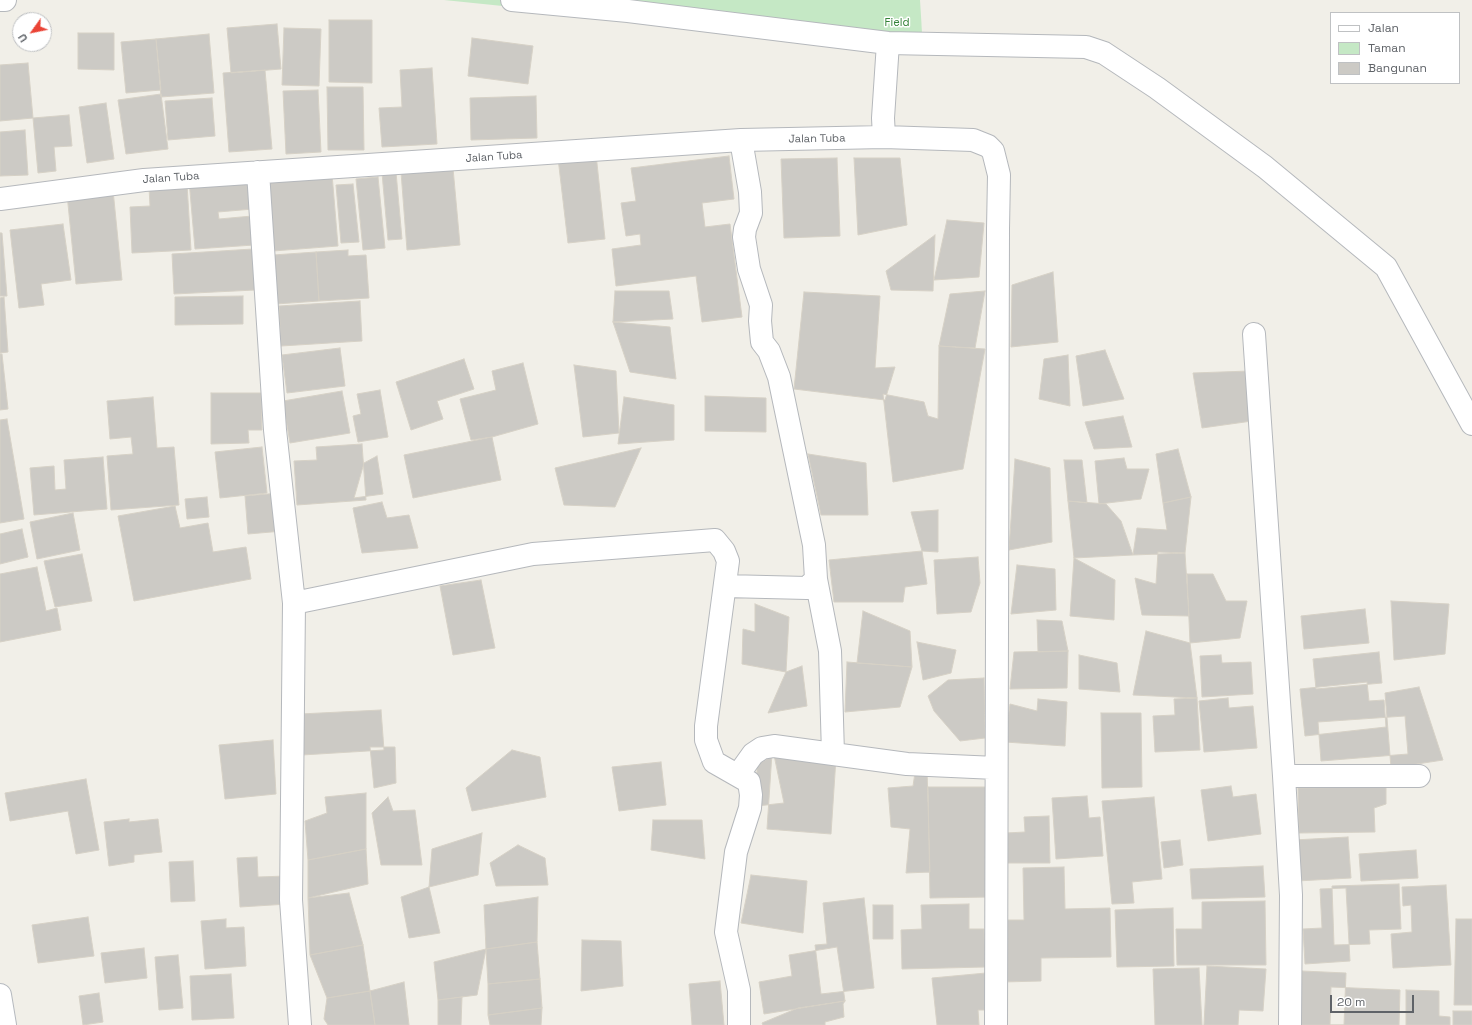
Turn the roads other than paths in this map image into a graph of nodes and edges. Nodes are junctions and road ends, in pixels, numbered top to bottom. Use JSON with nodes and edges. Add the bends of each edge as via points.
{"nodes":[{"id":1,"x":0,"y":0,"type":"edge"},
{"id":2,"x":5,"y":0,"type":"edge"},
{"id":3,"x":512,"y":0,"type":"edge"},
{"id":4,"x":887,"y":48,"type":"junction"},
{"id":5,"x":884,"y":127,"type":"junction"},
{"id":6,"x":741,"y":140,"type":"junction"},
{"id":7,"x":258,"y":172,"type":"junction"},
{"id":8,"x":0,"y":199,"type":"edge"},
{"id":9,"x":1254,"y":334,"type":"dead end"},
{"id":10,"x":1472,"y":424,"type":"edge"},
{"id":11,"x":816,"y":579,"type":"junction"},
{"id":12,"x":725,"y":586,"type":"junction"},
{"id":13,"x":294,"y":603,"type":"junction"},
{"id":14,"x":833,"y":754,"type":"junction"},
{"id":15,"x":996,"y":768,"type":"junction"},
{"id":16,"x":738,"y":775,"type":"junction"},
{"id":17,"x":1284,"y":776,"type":"junction"},
{"id":18,"x":1419,"y":776,"type":"dead end"},
{"id":19,"x":0,"y":995,"type":"edge"},
{"id":20,"x":5,"y":1025,"type":"edge"},
{"id":21,"x":300,"y":1025,"type":"edge"},
{"id":22,"x":739,"y":1025,"type":"edge"},
{"id":23,"x":996,"y":1025,"type":"edge"},
{"id":24,"x":1290,"y":1025,"type":"edge"}],
"edges":[{"from":1,"to":2,"type":"street"},
{"from":3,"to":4,"type":"street","via":[[628,11]]},
{"from":4,"to":5,"type":"street"},
{"from":4,"to":10,"type":"street","via":[[1086,47],[1104,53],[1157,88],[1265,167],[1386,266]]},
{"from":5,"to":6,"type":"street","name":"Jalan Tuba"},
{"from":5,"to":15,"type":"street","name":"Jalan Tuba","via":[[973,140],[988,146],[993,151],[999,176]]},
{"from":6,"to":7,"type":"street","name":"Jalan Tuba"},
{"from":6,"to":11,"type":"street","via":[[750,192],[750,213],[744,237],[749,269],[761,305],[762,342],[769,351],[779,377],[814,545]]},
{"from":7,"to":8,"type":"street","name":"Jalan Tuba","via":[[144,180]]},
{"from":7,"to":13,"type":"street","via":[[275,430]]},
{"from":9,"to":17,"type":"street"},
{"from":11,"to":12,"type":"street","via":[[807,588]]},
{"from":11,"to":14,"type":"street","via":[[830,651]]},
{"from":12,"to":13,"type":"street","via":[[728,561],[715,540],[532,554]]},
{"from":12,"to":16,"type":"street","via":[[706,740],[714,762]]},
{"from":13,"to":21,"type":"street","via":[[291,900]]},
{"from":14,"to":15,"type":"street","via":[[907,764]]},
{"from":14,"to":16,"type":"street","via":[[774,746],[762,748],[753,754]]},
{"from":15,"to":23,"type":"street"},
{"from":16,"to":22,"type":"street","via":[[749,782],[751,796],[750,808],[736,852],[726,932],[739,990]]},
{"from":17,"to":18,"type":"street"},
{"from":17,"to":24,"type":"street","via":[[1291,895]]},
{"from":19,"to":20,"type":"street"}]}
